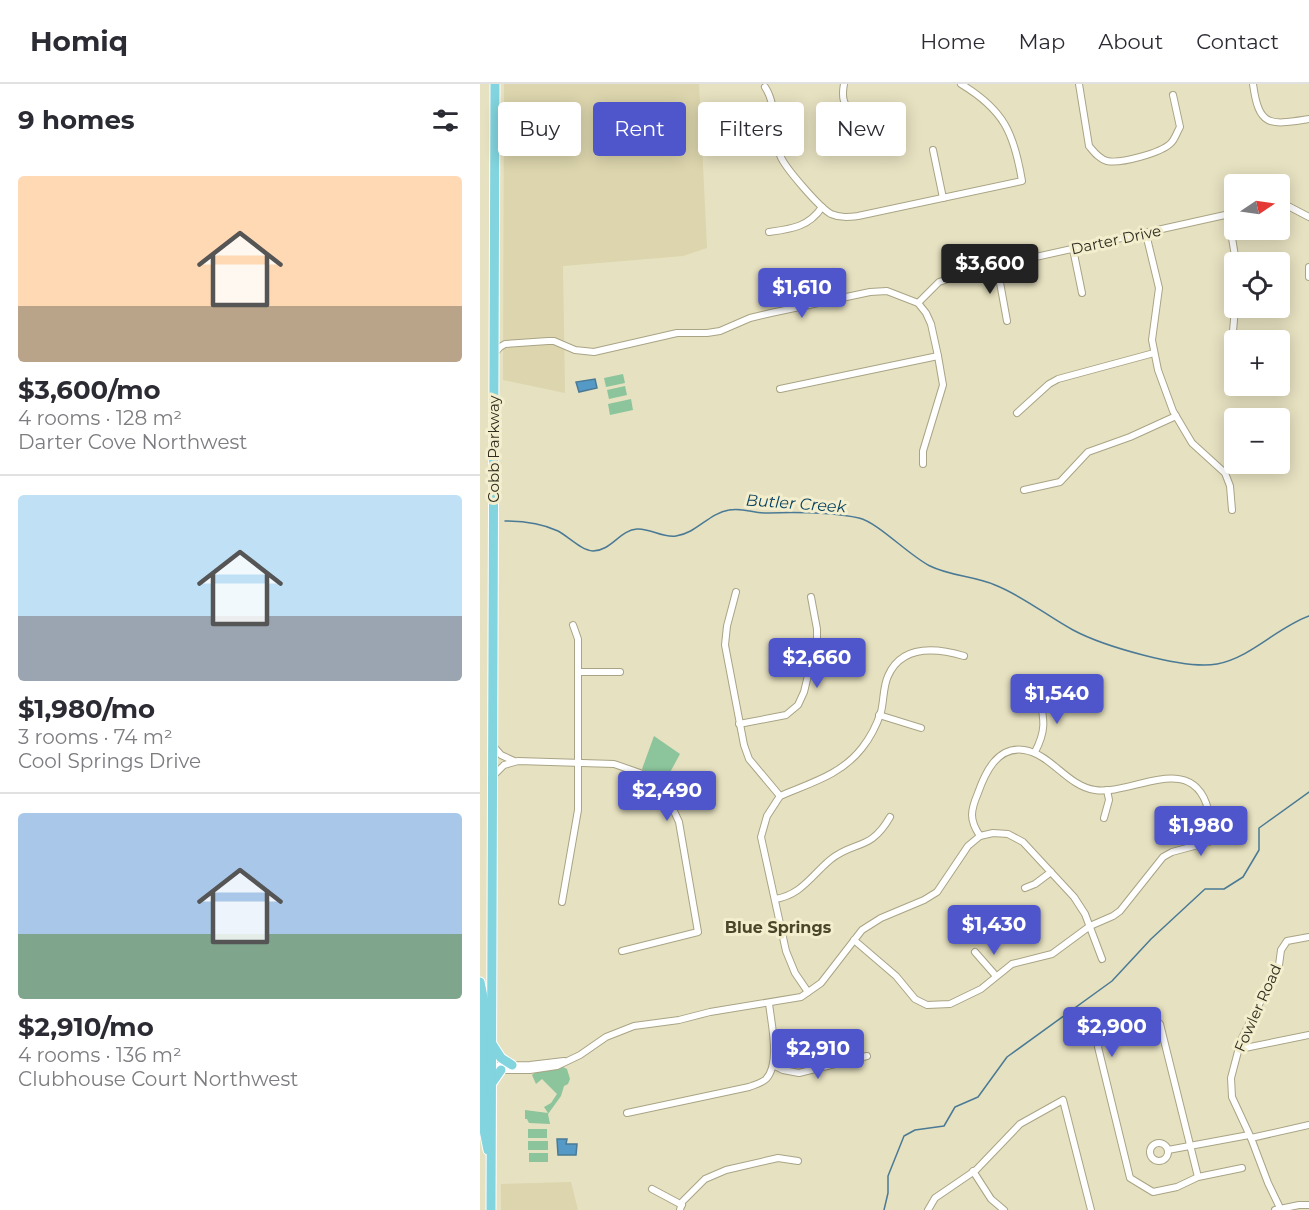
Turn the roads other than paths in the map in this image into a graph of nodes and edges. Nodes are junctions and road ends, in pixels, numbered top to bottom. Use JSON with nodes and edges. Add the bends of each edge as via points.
{"nodes":[{"id":1,"x":495,"y":84,"type":"edge"},
{"id":2,"x":844,"y":84,"type":"edge"},
{"id":3,"x":962,"y":84,"type":"edge"},
{"id":4,"x":1078,"y":84,"type":"edge"},
{"id":5,"x":1253,"y":84,"type":"edge"},
{"id":6,"x":765,"y":87,"type":"dead end"},
{"id":7,"x":1173,"y":95,"type":"dead end"},
{"id":8,"x":844,"y":102,"type":"edge"},
{"id":9,"x":1309,"y":119,"type":"edge"},
{"id":10,"x":933,"y":150,"type":"dead end"},
{"id":11,"x":943,"y":198,"type":"junction"},
{"id":12,"x":822,"y":207,"type":"junction"},
{"id":13,"x":1290,"y":207,"type":"edge"},
{"id":14,"x":1224,"y":215,"type":"edge"},
{"id":15,"x":1309,"y":217,"type":"edge"},
{"id":16,"x":769,"y":232,"type":"dead end"},
{"id":17,"x":1146,"y":234,"type":"junction"},
{"id":18,"x":1073,"y":249,"type":"junction"},
{"id":19,"x":996,"y":266,"type":"junction"},
{"id":20,"x":1309,"y":267,"type":"edge"},
{"id":21,"x":1309,"y":277,"type":"edge"},
{"id":22,"x":1082,"y":293,"type":"dead end"},
{"id":23,"x":918,"y":303,"type":"junction"},
{"id":24,"x":1007,"y":321,"type":"dead end"},
{"id":25,"x":1154,"y":353,"type":"junction"},
{"id":26,"x":494,"y":355,"type":"junction"},
{"id":27,"x":938,"y":356,"type":"junction"},
{"id":28,"x":780,"y":389,"type":"dead end"},
{"id":29,"x":1017,"y":413,"type":"dead end"},
{"id":30,"x":1176,"y":416,"type":"junction"},
{"id":31,"x":923,"y":464,"type":"dead end"},
{"id":32,"x":1024,"y":490,"type":"dead end"},
{"id":33,"x":1232,"y":510,"type":"dead end"},
{"id":34,"x":736,"y":592,"type":"dead end"},
{"id":35,"x":811,"y":597,"type":"dead end"},
{"id":36,"x":573,"y":625,"type":"dead end"},
{"id":37,"x":964,"y":656,"type":"dead end"},
{"id":38,"x":578,"y":672,"type":"junction"},
{"id":39,"x":620,"y":672,"type":"dead end"},
{"id":40,"x":1039,"y":694,"type":"dead end"},
{"id":41,"x":879,"y":715,"type":"junction"},
{"id":42,"x":739,"y":723,"type":"junction"},
{"id":43,"x":921,"y":728,"type":"dead end"},
{"id":44,"x":493,"y":745,"type":"junction"},
{"id":45,"x":1035,"y":752,"type":"junction"},
{"id":46,"x":518,"y":761,"type":"junction"},
{"id":47,"x":578,"y":762,"type":"junction"},
{"id":48,"x":493,"y":777,"type":"junction"},
{"id":49,"x":1107,"y":790,"type":"junction"},
{"id":50,"x":780,"y":796,"type":"junction"},
{"id":51,"x":890,"y":818,"type":"dead end"},
{"id":52,"x":1104,"y":818,"type":"dead end"},
{"id":53,"x":980,"y":837,"type":"junction"},
{"id":54,"x":1051,"y":872,"type":"junction"},
{"id":55,"x":1025,"y":888,"type":"dead end"},
{"id":56,"x":775,"y":899,"type":"junction"},
{"id":57,"x":562,"y":902,"type":"dead end"},
{"id":58,"x":1090,"y":926,"type":"junction"},
{"id":59,"x":1309,"y":937,"type":"edge"},
{"id":60,"x":855,"y":940,"type":"junction"},
{"id":61,"x":622,"y":951,"type":"dead end"},
{"id":62,"x":975,"y":952,"type":"dead end"},
{"id":63,"x":1102,"y":959,"type":"dead end"},
{"id":64,"x":996,"y":976,"type":"junction"},
{"id":65,"x":480,"y":982,"type":"edge"},
{"id":66,"x":808,"y":992,"type":"junction"},
{"id":67,"x":769,"y":1003,"type":"junction"},
{"id":68,"x":1309,"y":1035,"type":"edge"},
{"id":69,"x":492,"y":1043,"type":"junction"},
{"id":70,"x":1240,"y":1049,"type":"junction"},
{"id":71,"x":867,"y":1056,"type":"dead end"},
{"id":72,"x":568,"y":1060,"type":"junction"},
{"id":73,"x":512,"y":1065,"type":"junction"},
{"id":74,"x":772,"y":1065,"type":"junction"},
{"id":75,"x":488,"y":1068,"type":"edge"},
{"id":76,"x":627,"y":1113,"type":"dead end"},
{"id":77,"x":1309,"y":1125,"type":"edge"},
{"id":78,"x":1250,"y":1136,"type":"junction"},
{"id":79,"x":1190,"y":1146,"type":"junction"},
{"id":80,"x":1168,"y":1150,"type":"dead end"},
{"id":81,"x":491,"y":1158,"type":"junction"},
{"id":82,"x":798,"y":1161,"type":"dead end"},
{"id":83,"x":1242,"y":1168,"type":"dead end"},
{"id":84,"x":973,"y":1171,"type":"junction"},
{"id":85,"x":1198,"y":1177,"type":"junction"},
{"id":86,"x":652,"y":1189,"type":"dead end"},
{"id":87,"x":1309,"y":1205,"type":"edge"},
{"id":88,"x":681,"y":1207,"type":"edge"},
{"id":89,"x":491,"y":1210,"type":"edge"},
{"id":90,"x":928,"y":1210,"type":"edge"},
{"id":91,"x":1004,"y":1210,"type":"edge"},
{"id":92,"x":1091,"y":1210,"type":"edge"},
{"id":93,"x":1279,"y":1210,"type":"edge"}],
"edges":[{"from":1,"to":26,"type":"main road","name":"Cobb Parkway"},
{"from":2,"to":8,"type":"street"},
{"from":3,"to":11,"type":"street","via":[[997,111],[1013,140],[1022,181]]},
{"from":4,"to":7,"type":"street","via":[[1089,146],[1107,161],[1135,159],[1171,143],[1180,127]]},
{"from":5,"to":9,"type":"street","via":[[1263,117],[1279,123]]},
{"from":6,"to":12,"type":"street","via":[[771,97],[780,154],[790,172]]},
{"from":10,"to":11,"type":"street"},
{"from":11,"to":12,"type":"street","via":[[842,218]]},
{"from":12,"to":16,"type":"street","via":[[804,225]]},
{"from":13,"to":15,"type":"street"},
{"from":14,"to":17,"type":"street","name":"Darter Drive"},
{"from":17,"to":18,"type":"street","name":"Darter Drive"},
{"from":17,"to":25,"type":"street","via":[[1159,288]]},
{"from":18,"to":19,"type":"street","name":"Darter Drive"},
{"from":18,"to":22,"type":"street"},
{"from":19,"to":23,"type":"street","name":"Darter Drive","via":[[939,282]]},
{"from":19,"to":24,"type":"street"},
{"from":20,"to":21,"type":"street"},
{"from":23,"to":26,"type":"street","via":[[887,291],[870,292],[760,315],[720,331],[677,333],[594,352],[575,350],[554,341],[505,344]]},
{"from":23,"to":27,"type":"street","via":[[931,324]]},
{"from":25,"to":29,"type":"street","via":[[1058,379]]},
{"from":25,"to":30,"type":"street"},
{"from":26,"to":44,"type":"main road","name":"Cobb Parkway"},
{"from":27,"to":28,"type":"street"},
{"from":27,"to":31,"type":"street","via":[[943,385],[923,451]]},
{"from":30,"to":32,"type":"street","via":[[1088,452],[1060,482]]},
{"from":30,"to":33,"type":"street","via":[[1192,444],[1225,473]]},
{"from":34,"to":42,"type":"street","via":[[725,645]]},
{"from":35,"to":42,"type":"street","via":[[817,638],[798,705],[786,715]]},
{"from":36,"to":38,"type":"street","via":[[578,639]]},
{"from":37,"to":41,"type":"street","via":[[937,649],[908,655],[888,674]]},
{"from":38,"to":39,"type":"street"},
{"from":38,"to":47,"type":"street"},
{"from":40,"to":45,"type":"street","via":[[1045,724]]},
{"from":41,"to":43,"type":"street"},
{"from":41,"to":50,"type":"street","via":[[850,760],[824,778]]},
{"from":42,"to":50,"type":"street","via":[[749,759]]},
{"from":44,"to":46,"type":"street","via":[[501,755]]},
{"from":44,"to":48,"type":"main road","name":"Cobb Parkway"},
{"from":45,"to":49,"type":"street","via":[[1085,788]]},
{"from":45,"to":53,"type":"street","via":[[1011,751],[991,765],[972,811]]},
{"from":46,"to":47,"type":"street"},
{"from":46,"to":48,"type":"street","via":[[504,765]]},
{"from":47,"to":57,"type":"street","via":[[577,826]]},
{"from":47,"to":61,"type":"street","via":[[614,764],[648,777],[668,798],[679,822],[698,932]]},
{"from":48,"to":69,"type":"main road","name":"Cobb Parkway"},
{"from":49,"to":52,"type":"street","via":[[1109,800]]},
{"from":49,"to":58,"type":"street","via":[[1162,779],[1182,780],[1196,788],[1206,802],[1214,837],[1163,857],[1120,911]]},
{"from":50,"to":56,"type":"street","via":[[767,816],[761,837]]},
{"from":51,"to":56,"type":"street","via":[[877,836],[832,858],[794,894]]},
{"from":53,"to":54,"type":"street","via":[[999,832],[1016,837]]},
{"from":53,"to":60,"type":"street","via":[[960,855],[937,892],[881,918],[862,930]]},
{"from":54,"to":55,"type":"street"},
{"from":54,"to":58,"type":"street","via":[[1074,897]]},
{"from":56,"to":66,"type":"street","via":[[786,951]]},
{"from":58,"to":63,"type":"street"},
{"from":58,"to":64,"type":"street","via":[[1052,954],[1012,964]]},
{"from":59,"to":70,"type":"street","name":"Fowler Road","via":[[1287,941],[1281,950],[1279,965]]},
{"from":60,"to":64,"type":"street","via":[[896,976],[915,999],[927,1005],[951,1004]]},
{"from":60,"to":66,"type":"street"},
{"from":62,"to":64,"type":"street"},
{"from":65,"to":75,"type":"main road"},
{"from":66,"to":67,"type":"street"},
{"from":67,"to":72,"type":"street","via":[[627,1027]]},
{"from":67,"to":74,"type":"street"},
{"from":68,"to":70,"type":"street"},
{"from":69,"to":73,"type":"main road","via":[[501,1058]]},
{"from":69,"to":75,"type":"main road","name":"Cobb Parkway"},
{"from":70,"to":78,"type":"street","name":"Fowler Road","via":[[1231,1078],[1232,1097]]},
{"from":71,"to":74,"type":"street","via":[[799,1073]]},
{"from":72,"to":73,"type":"street"},
{"from":72,"to":75,"type":"street","via":[[543,1069]]},
{"from":73,"to":75,"type":"street"},
{"from":74,"to":76,"type":"street","via":[[764,1081],[749,1087]]},
{"from":75,"to":81,"type":"main road","name":"Cobb Parkway"},
{"from":75,"to":81,"type":"main road","via":[[484,1135]]},
{"from":77,"to":78,"type":"street"},
{"from":78,"to":79,"type":"street"},
{"from":78,"to":93,"type":"street","name":"Fowler Road"},
{"from":79,"to":80,"type":"street"},
{"from":79,"to":85,"type":"street"},
{"from":79,"to":85,"type":"street","via":[[1160,1024],[1151,1019],[1106,1031],[1098,1047],[1128,1175],[1153,1192]]},
{"from":81,"to":89,"type":"main road","name":"Cobb Parkway"},
{"from":82,"to":88,"type":"street","via":[[778,1158],[726,1170],[705,1179]]},
{"from":83,"to":85,"type":"street"},
{"from":84,"to":90,"type":"street","via":[[935,1198]]},
{"from":84,"to":91,"type":"street"},
{"from":84,"to":92,"type":"street","via":[[1020,1124],[1063,1100]]},
{"from":86,"to":88,"type":"street"},
{"from":87,"to":93,"type":"street"}]}
